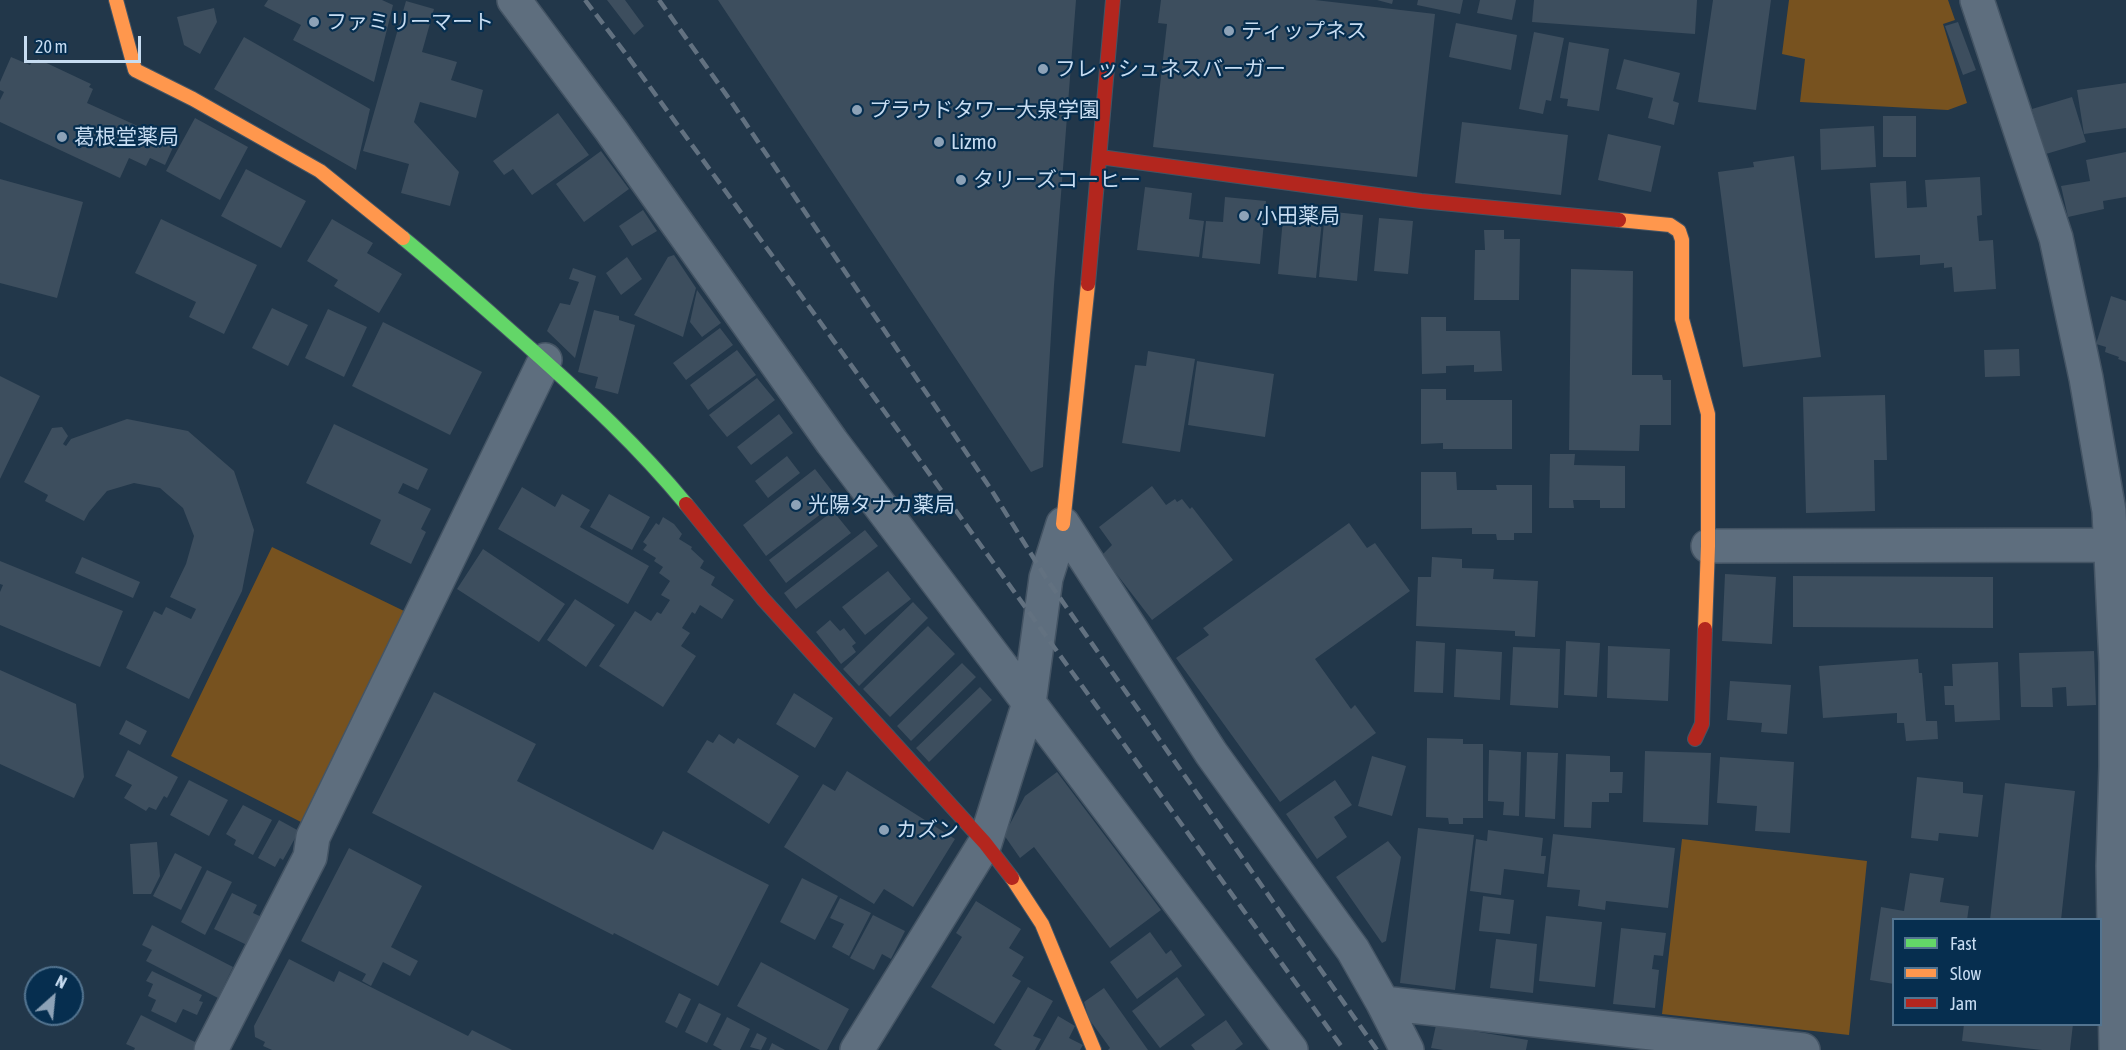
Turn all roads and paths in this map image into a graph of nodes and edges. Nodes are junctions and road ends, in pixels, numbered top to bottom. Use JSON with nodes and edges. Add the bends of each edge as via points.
{"nodes":[{"id":1,"x":116,"y":0,"type":"edge"},
{"id":2,"x":514,"y":0,"type":"edge"},
{"id":3,"x":1113,"y":0,"type":"edge"},
{"id":4,"x":1977,"y":0,"type":"edge"},
{"id":5,"x":1100,"y":157,"type":"junction"},
{"id":6,"x":545,"y":360,"type":"junction"},
{"id":7,"x":2117,"y":513,"type":"edge"},
{"id":8,"x":1063,"y":524,"type":"junction"},
{"id":9,"x":2112,"y":545,"type":"junction"},
{"id":10,"x":1708,"y":546,"type":"junction"},
{"id":11,"x":1029,"y":703,"type":"junction"},
{"id":12,"x":1695,"y":739,"type":"dead end"},
{"id":13,"x":985,"y":843,"type":"junction"},
{"id":14,"x":2120,"y":844,"type":"edge"},
{"id":15,"x":1383,"y":1003,"type":"junction"},
{"id":16,"x":211,"y":1050,"type":"edge"},
{"id":17,"x":857,"y":1050,"type":"edge"},
{"id":18,"x":1095,"y":1050,"type":"edge"},
{"id":19,"x":1291,"y":1050,"type":"edge"},
{"id":20,"x":1407,"y":1050,"type":"edge"},
{"id":21,"x":1803,"y":1050,"type":"edge"},
{"id":22,"x":2116,"y":1050,"type":"edge"}],
"edges":[{"from":1,"to":6,"type":"street","via":[[135,70],[320,171],[438,266]]},
{"from":2,"to":11,"type":"street","via":[[618,139],[832,442]]},
{"from":3,"to":5,"type":"street"},
{"from":4,"to":7,"type":"street","via":[[2056,238]]},
{"from":5,"to":8,"type":"street"},
{"from":5,"to":10,"type":"street","via":[[1421,201],[1670,225],[1679,231],[1682,240],[1682,319],[1708,414]]},
{"from":6,"to":13,"type":"street","via":[[661,474],[763,599]]},
{"from":6,"to":16,"type":"street","via":[[313,837],[310,857]]},
{"from":7,"to":9,"type":"street"},
{"from":8,"to":11,"type":"street","via":[[1047,578]]},
{"from":8,"to":15,"type":"street","via":[[1211,753],[1353,950]]},
{"from":9,"to":10,"type":"street"},
{"from":9,"to":14,"type":"street"},
{"from":10,"to":12,"type":"street","via":[[1702,724]]},
{"from":11,"to":13,"type":"street"},
{"from":11,"to":19,"type":"street"},
{"from":13,"to":17,"type":"street"},
{"from":13,"to":18,"type":"street","via":[[1042,924]]},
{"from":14,"to":22,"type":"street","via":[[2113,866]]},
{"from":15,"to":20,"type":"street"},
{"from":15,"to":21,"type":"street"}]}
